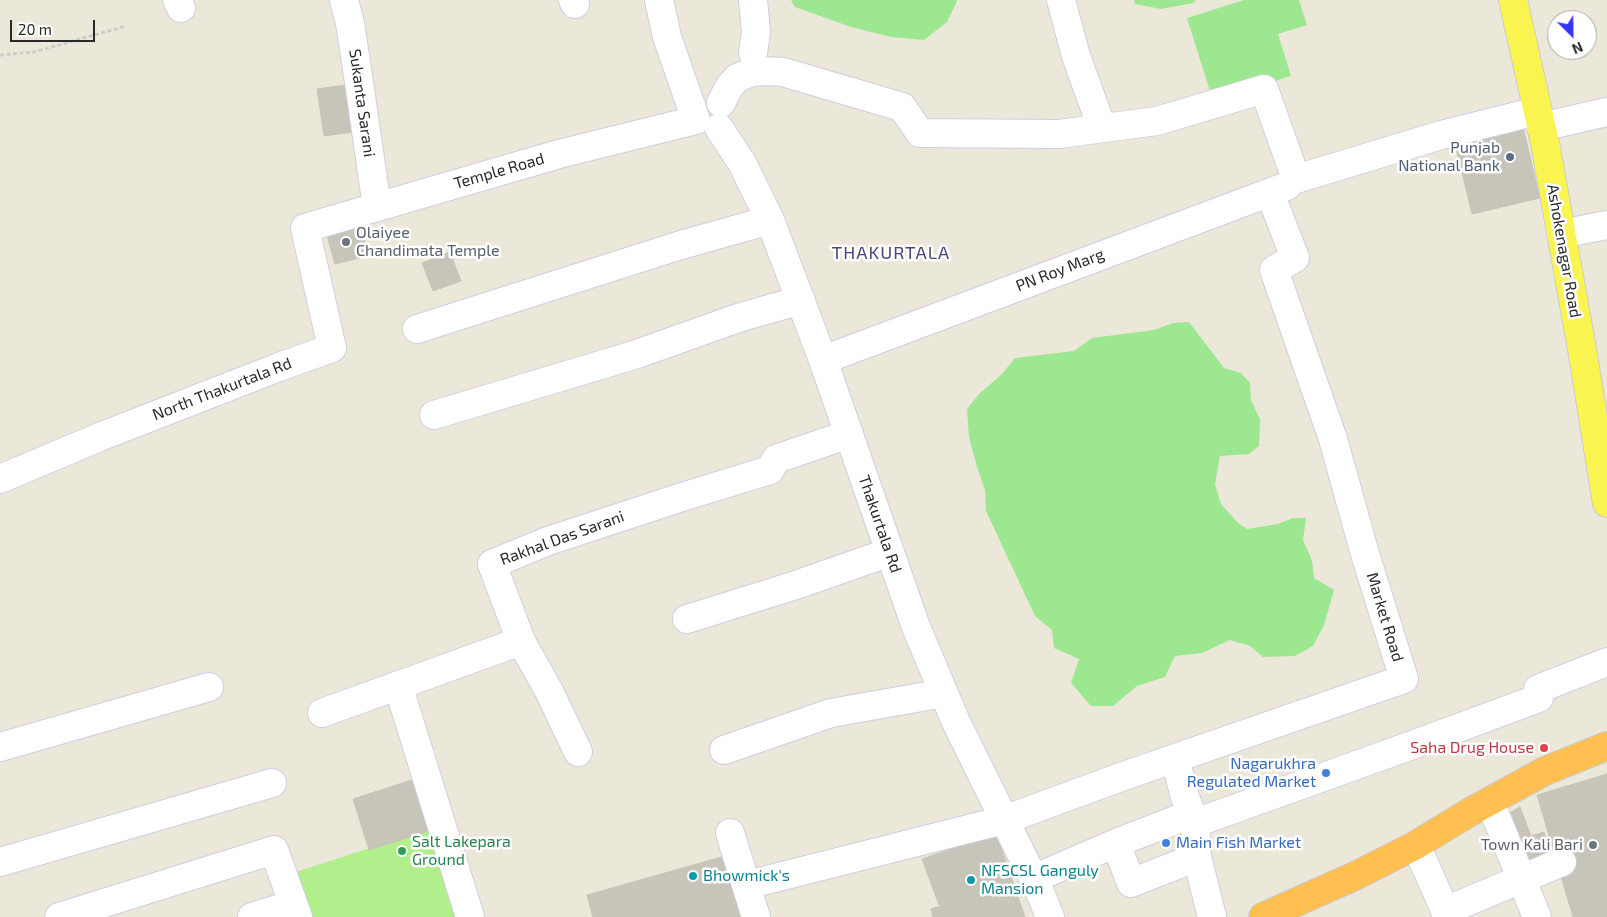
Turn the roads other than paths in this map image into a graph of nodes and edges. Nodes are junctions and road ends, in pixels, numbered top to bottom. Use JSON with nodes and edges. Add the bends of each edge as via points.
{"nodes":[{"id":1,"x":344,"y":0,"type":"edge"},
{"id":2,"x":659,"y":0,"type":"edge"},
{"id":3,"x":753,"y":0,"type":"edge"},
{"id":4,"x":1060,"y":0,"type":"edge"},
{"id":5,"x":1513,"y":0,"type":"edge"},
{"id":6,"x":759,"y":62,"type":"junction"},
{"id":7,"x":1607,"y":112,"type":"edge"},
{"id":8,"x":712,"y":117,"type":"junction"},
{"id":9,"x":1539,"y":119,"type":"junction"},
{"id":10,"x":1102,"y":128,"type":"junction"},
{"id":11,"x":1296,"y":179,"type":"junction"},
{"id":12,"x":1270,"y":193,"type":"junction"},
{"id":13,"x":377,"y":207,"type":"junction"},
{"id":14,"x":770,"y":220,"type":"junction"},
{"id":15,"x":1607,"y":225,"type":"edge"},
{"id":16,"x":305,"y":228,"type":"joint"},
{"id":17,"x":1561,"y":234,"type":"junction"},
{"id":18,"x":801,"y":300,"type":"junction"},
{"id":19,"x":417,"y":329,"type":"dead end"},
{"id":20,"x":823,"y":360,"type":"junction"},
{"id":21,"x":434,"y":415,"type":"dead end"},
{"id":22,"x":849,"y":434,"type":"junction"},
{"id":23,"x":1604,"y":465,"type":"edge"},
{"id":24,"x":0,"y":479,"type":"edge"},
{"id":25,"x":1607,"y":503,"type":"edge"},
{"id":26,"x":890,"y":552,"type":"junction"},
{"id":27,"x":687,"y":619,"type":"dead end"},
{"id":28,"x":521,"y":640,"type":"junction"},
{"id":29,"x":1607,"y":662,"type":"edge"},
{"id":30,"x":398,"y":686,"type":"junction"},
{"id":31,"x":209,"y":687,"type":"dead end"},
{"id":32,"x":944,"y":693,"type":"junction"},
{"id":33,"x":322,"y":713,"type":"dead end"},
{"id":34,"x":1607,"y":746,"type":"edge"},
{"id":35,"x":0,"y":747,"type":"edge"},
{"id":36,"x":724,"y":750,"type":"dead end"},
{"id":37,"x":578,"y":752,"type":"dead end"},
{"id":38,"x":1175,"y":759,"type":"junction"},
{"id":39,"x":272,"y":783,"type":"dead end"},
{"id":40,"x":1490,"y":802,"type":"junction"},
{"id":41,"x":1193,"y":818,"type":"junction"},
{"id":42,"x":1004,"y":820,"type":"junction"},
{"id":43,"x":730,"y":832,"type":"dead end"},
{"id":44,"x":1116,"y":843,"type":"junction"},
{"id":45,"x":1416,"y":845,"type":"junction"},
{"id":46,"x":1197,"y":857,"type":"junction"},
{"id":47,"x":0,"y":862,"type":"edge"},
{"id":48,"x":1562,"y":862,"type":"dead end"},
{"id":49,"x":1033,"y":879,"type":"junction"},
{"id":50,"x":1521,"y":879,"type":"junction"},
{"id":51,"x":747,"y":885,"type":"junction"},
{"id":52,"x":295,"y":910,"type":"edge"},
{"id":53,"x":1446,"y":914,"type":"edge"},
{"id":54,"x":754,"y":916,"type":"edge"},
{"id":55,"x":59,"y":917,"type":"edge"},
{"id":56,"x":252,"y":917,"type":"edge"},
{"id":57,"x":470,"y":917,"type":"edge"},
{"id":58,"x":1050,"y":917,"type":"edge"},
{"id":59,"x":1212,"y":917,"type":"edge"},
{"id":60,"x":1263,"y":917,"type":"edge"},
{"id":61,"x":1537,"y":917,"type":"edge"}],
"edges":[{"from":1,"to":13,"type":"street","name":"Sukanta Sarani"},
{"from":2,"to":8,"type":"street","name":"Thakurtala Rd","via":[[667,37]]},
{"from":3,"to":6,"type":"street"},
{"from":4,"to":10,"type":"street"},
{"from":5,"to":9,"type":"main road","name":"Ashokenagar Road"},
{"from":6,"to":8,"type":"street","via":[[752,72],[738,78],[729,87]]},
{"from":6,"to":10,"type":"street","via":[[902,107],[920,133],[1058,134]]},
{"from":7,"to":9,"type":"street","name":"PN Roy Marg"},
{"from":8,"to":13,"type":"street","name":"Temple Road","via":[[559,154]]},
{"from":8,"to":14,"type":"street","name":"Thakurtala Rd","via":[[742,164]]},
{"from":9,"to":11,"type":"street","name":"PN Roy Marg","via":[[1441,135]]},
{"from":9,"to":17,"type":"main road","name":"Ashokenagar Road"},
{"from":10,"to":11,"type":"street","via":[[1157,121],[1264,90]]},
{"from":11,"to":12,"type":"street","name":"PN Roy Marg"},
{"from":12,"to":20,"type":"street","name":"PN Roy Marg"},
{"from":12,"to":38,"type":"street","name":"Market Road","via":[[1295,258],[1274,270],[1333,439],[1404,679]]},
{"from":13,"to":16,"type":"street","name":"Temple Road"},
{"from":14,"to":18,"type":"street","name":"Thakurtala Rd"},
{"from":14,"to":19,"type":"street","via":[[680,245]]},
{"from":15,"to":17,"type":"street"},
{"from":16,"to":24,"type":"street","name":"North Thakurtala Rd","via":[[332,348],[102,436]]},
{"from":17,"to":23,"type":"main road","name":"Ashokenagar Road"},
{"from":18,"to":20,"type":"street","name":"Thakurtala Rd"},
{"from":18,"to":21,"type":"street","via":[[738,318],[634,355]]},
{"from":20,"to":22,"type":"street","name":"Thakurtala Rd"},
{"from":22,"to":26,"type":"street","name":"Thakurtala Rd"},
{"from":22,"to":28,"type":"street","name":"Rakhal Das Sarani","via":[[776,459],[770,470],[548,541],[492,564]]},
{"from":23,"to":25,"type":"main road","name":"Ashokenagar Road"},
{"from":26,"to":27,"type":"street"},
{"from":26,"to":32,"type":"street","name":"Thakurtala Rd","via":[[916,627]]},
{"from":28,"to":30,"type":"street"},
{"from":28,"to":37,"type":"street"},
{"from":29,"to":41,"type":"street","via":[[1538,689],[1539,698],[1407,747]]},
{"from":30,"to":33,"type":"street"},
{"from":30,"to":57,"type":"street"},
{"from":31,"to":35,"type":"street"},
{"from":32,"to":36,"type":"street","via":[[831,713]]},
{"from":32,"to":42,"type":"street","name":"Thakurtala Rd"},
{"from":34,"to":40,"type":"highway","via":[[1545,771]]},
{"from":38,"to":41,"type":"street"},
{"from":38,"to":42,"type":"street","name":"Market Road"},
{"from":39,"to":47,"type":"street"},
{"from":40,"to":45,"type":"highway"},
{"from":40,"to":50,"type":"street"},
{"from":41,"to":44,"type":"street"},
{"from":41,"to":46,"type":"street"},
{"from":42,"to":49,"type":"street","name":"Thakurtala Rd"},
{"from":42,"to":51,"type":"street","name":"Market Road"},
{"from":43,"to":51,"type":"street"},
{"from":44,"to":46,"type":"street","via":[[1131,883]]},
{"from":44,"to":49,"type":"street"},
{"from":45,"to":53,"type":"street"},
{"from":45,"to":60,"type":"highway"},
{"from":46,"to":59,"type":"street"},
{"from":48,"to":50,"type":"street"},
{"from":49,"to":58,"type":"street","name":"Thakurtala Rd"},
{"from":50,"to":53,"type":"street"},
{"from":50,"to":61,"type":"street"},
{"from":51,"to":54,"type":"street"},
{"from":52,"to":55,"type":"street","via":[[274,850]]},
{"from":52,"to":56,"type":"street"}]}
